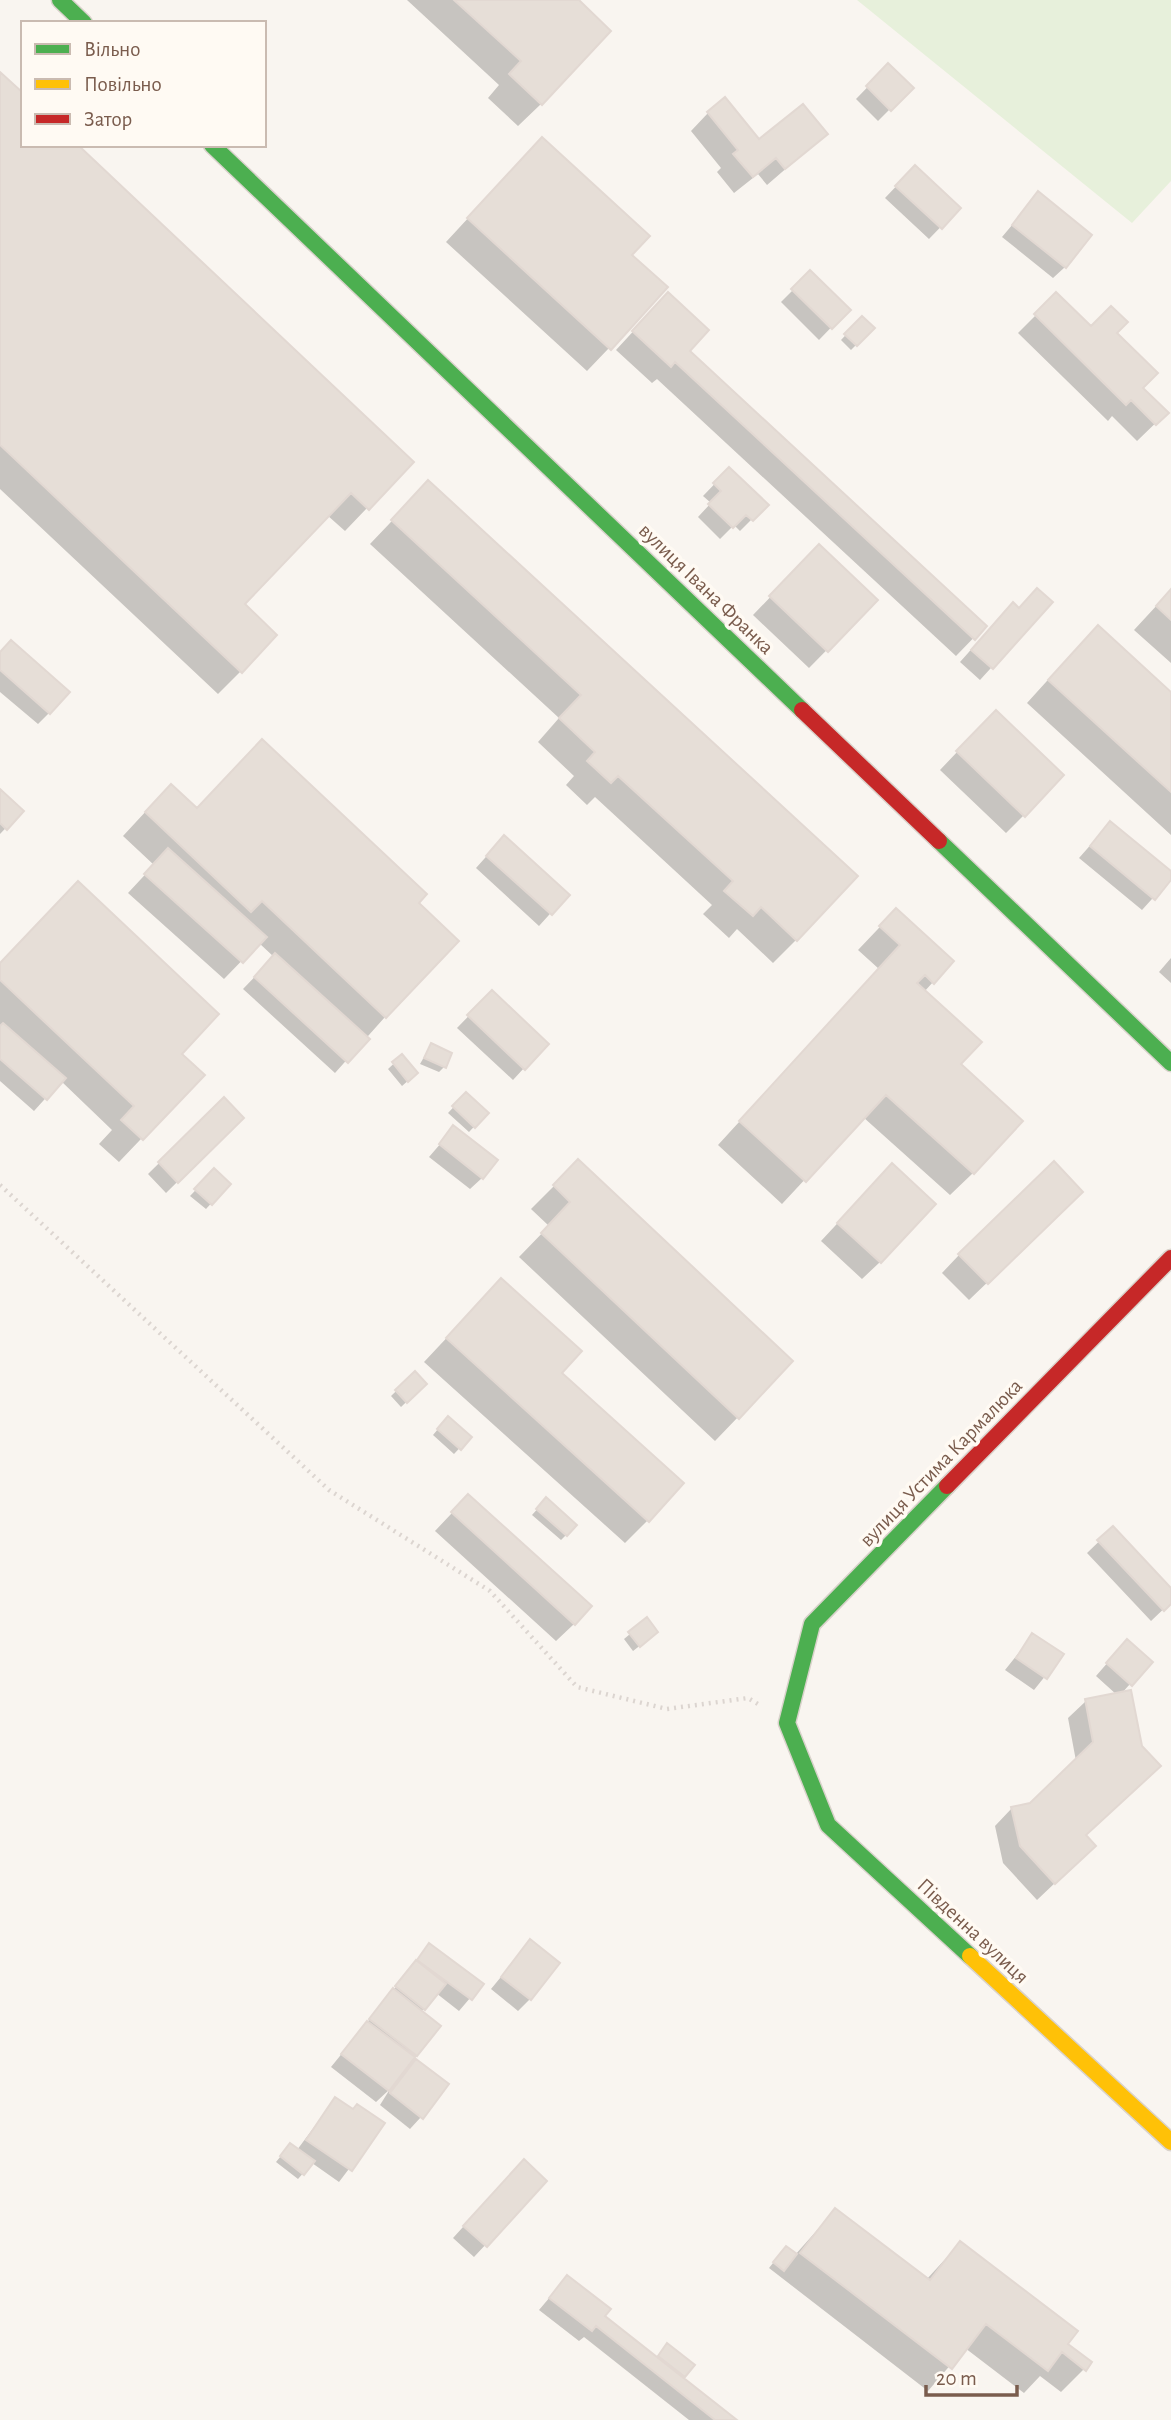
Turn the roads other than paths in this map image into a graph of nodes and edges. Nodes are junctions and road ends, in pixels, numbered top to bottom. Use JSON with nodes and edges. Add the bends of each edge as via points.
{"nodes":[{"id":1,"x":60,"y":0,"type":"edge"},
{"id":2,"x":81,"y":21,"type":"edge"},
{"id":3,"x":214,"y":147,"type":"edge"},
{"id":4,"x":1171,"y":1063,"type":"edge"},
{"id":5,"x":1171,"y":1258,"type":"edge"},
{"id":6,"x":787,"y":1723,"type":"joint"},
{"id":7,"x":1171,"y":2142,"type":"edge"}],
"edges":[{"from":1,"to":2,"type":"main road"},
{"from":3,"to":4,"type":"main road","name":"вулиця Івана Франка"},
{"from":5,"to":6,"type":"main road","name":"вулиця Устима Кармалюка","via":[[812,1624]]},
{"from":6,"to":7,"type":"main road","name":"Південна вулиця","via":[[828,1825]]}]}
